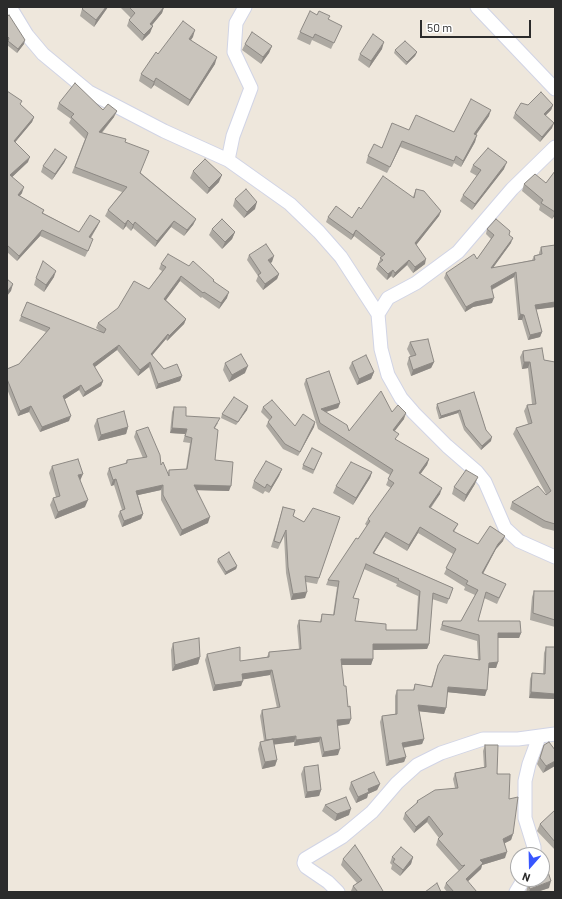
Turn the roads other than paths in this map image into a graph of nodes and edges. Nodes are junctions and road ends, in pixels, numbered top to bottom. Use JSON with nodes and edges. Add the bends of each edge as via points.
{"nodes":[{"id":1,"x":10,"y":7,"type":"edge"},
{"id":2,"x":245,"y":7,"type":"edge"},
{"id":3,"x":477,"y":7,"type":"edge"},
{"id":4,"x":555,"y":90,"type":"edge"},
{"id":5,"x":555,"y":147,"type":"edge"},
{"id":6,"x":228,"y":160,"type":"junction"},
{"id":7,"x":378,"y":314,"type":"junction"},
{"id":8,"x":555,"y":557,"type":"edge"},
{"id":9,"x":555,"y":734,"type":"edge"},
{"id":10,"x":540,"y":737,"type":"junction"},
{"id":11,"x":534,"y":847,"type":"edge"},
{"id":12,"x":338,"y":892,"type":"edge"}],
"edges":[{"from":1,"to":6,"type":"street","via":[[27,35],[43,54],[89,92],[164,131]]},
{"from":2,"to":6,"type":"street","via":[[236,23],[234,52],[251,88]]},
{"from":3,"to":4,"type":"street"},
{"from":5,"to":7,"type":"street","via":[[512,189],[458,252],[416,283],[388,298]]},
{"from":6,"to":7,"type":"street","via":[[290,204],[319,232],[341,257]]},
{"from":7,"to":8,"type":"street","via":[[380,349],[388,375],[402,398],[419,419],[485,482],[505,528],[519,541]]},
{"from":9,"to":10,"type":"street"},
{"from":10,"to":11,"type":"street","via":[[525,781],[525,818]]},
{"from":10,"to":12,"type":"street","via":[[483,739],[441,753],[417,765],[372,812],[342,838],[305,859],[306,867]]}]}
